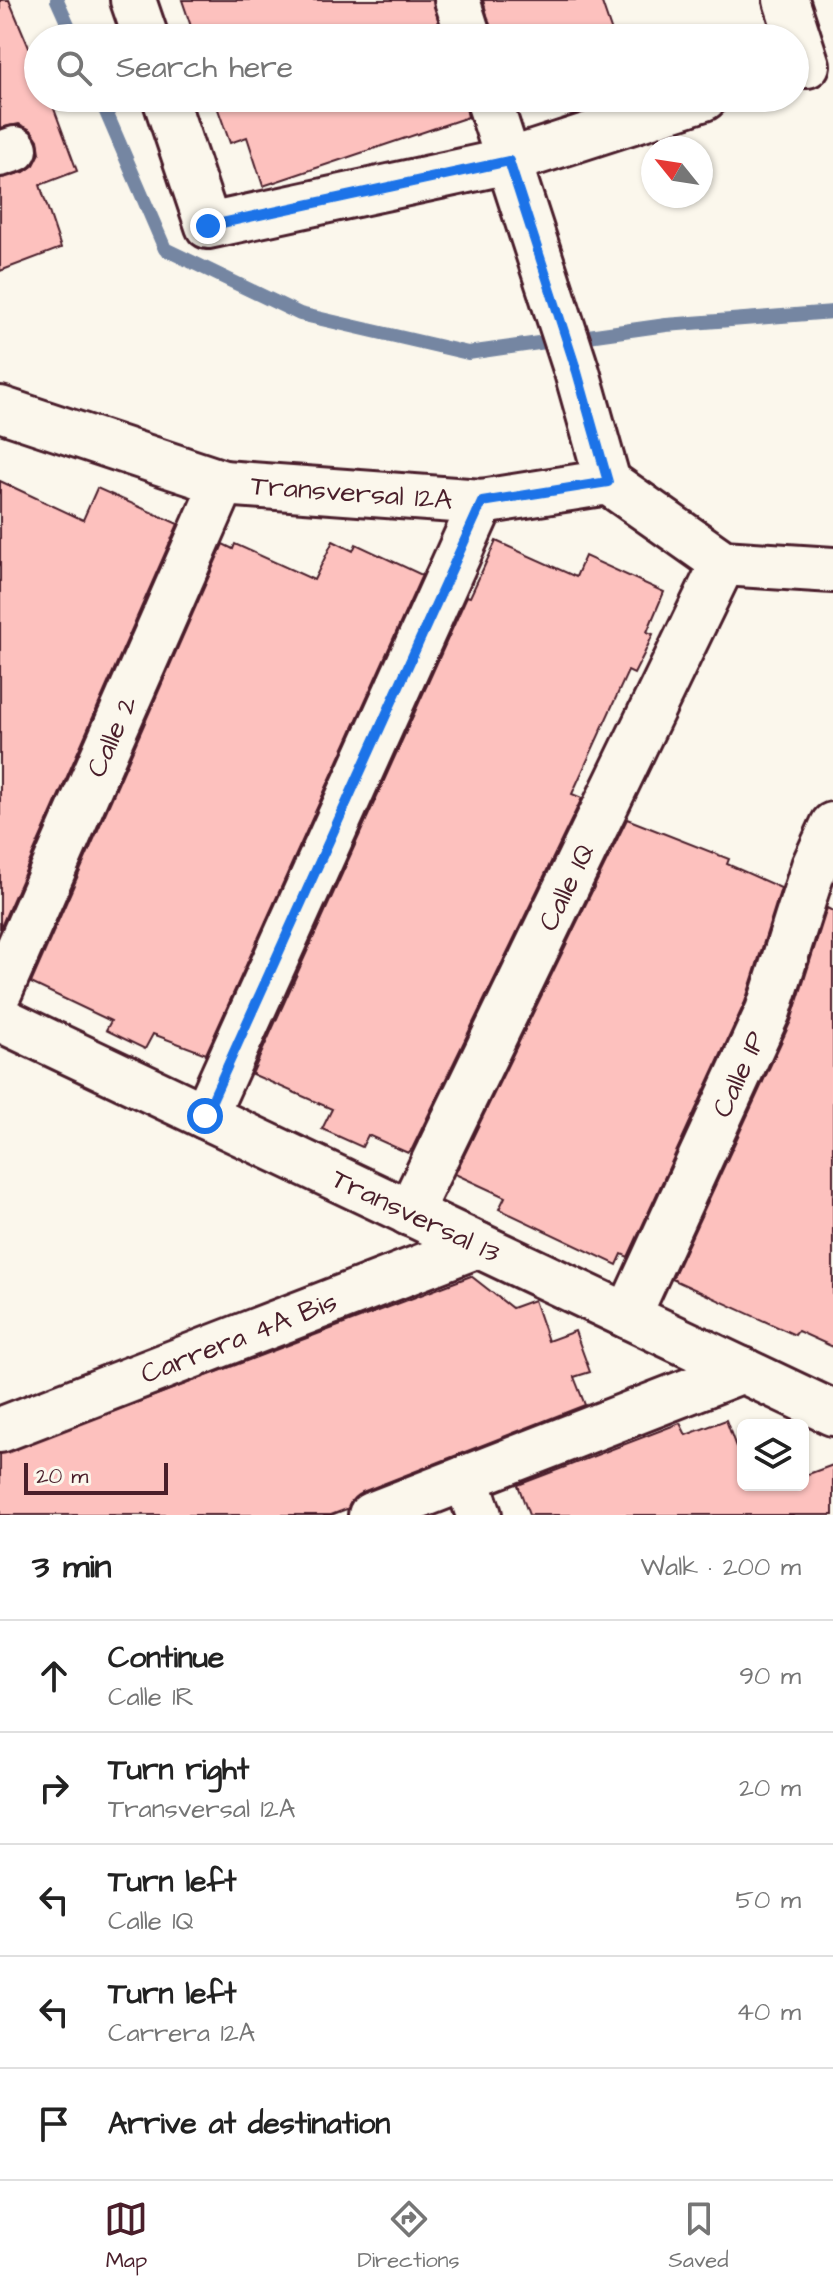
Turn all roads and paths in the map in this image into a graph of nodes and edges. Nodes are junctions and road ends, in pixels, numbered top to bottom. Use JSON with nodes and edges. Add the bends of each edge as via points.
{"nodes":[{"id":1,"x":133,"y":0,"type":"edge"},
{"id":2,"x":457,"y":0,"type":"edge"},
{"id":3,"x":786,"y":0,"type":"edge"},
{"id":4,"x":141,"y":24,"type":"edge"},
{"id":5,"x":465,"y":24,"type":"edge"},
{"id":6,"x":796,"y":24,"type":"edge"},
{"id":7,"x":170,"y":112,"type":"edge"},
{"id":8,"x":493,"y":112,"type":"edge"},
{"id":9,"x":661,"y":112,"type":"edge"},
{"id":10,"x":509,"y":161,"type":"junction"},
{"id":11,"x":0,"y":409,"type":"edge"},
{"id":12,"x":608,"y":482,"type":"junction"},
{"id":13,"x":223,"y":483,"type":"junction"},
{"id":14,"x":482,"y":502,"type":"junction"},
{"id":15,"x":723,"y":563,"type":"junction"},
{"id":16,"x":833,"y":570,"type":"edge"},
{"id":17,"x":833,"y":825,"type":"edge"},
{"id":18,"x":824,"y":871,"type":"edge"},
{"id":19,"x":0,"y":991,"type":"edge"},
{"id":20,"x":0,"y":1019,"type":"edge"},
{"id":21,"x":205,"y":1116,"type":"junction"},
{"id":22,"x":409,"y":1213,"type":"junction"},
{"id":23,"x":478,"y":1245,"type":"junction"},
{"id":24,"x":628,"y":1316,"type":"junction"},
{"id":25,"x":743,"y":1370,"type":"junction"},
{"id":26,"x":832,"y":1411,"type":"edge"},
{"id":27,"x":0,"y":1430,"type":"edge"},
{"id":28,"x":473,"y":1496,"type":"edge"},
{"id":29,"x":371,"y":1515,"type":"edge"}],
"edges":[{"from":1,"to":4,"type":"street"},
{"from":2,"to":5,"type":"street"},
{"from":3,"to":6,"type":"street"},
{"from":7,"to":10,"type":"street","via":[[208,226]]},
{"from":8,"to":10,"type":"street"},
{"from":9,"to":10,"type":"street"},
{"from":10,"to":12,"type":"street"},
{"from":11,"to":13,"type":"street","name":"Transversal 12A"},
{"from":12,"to":14,"type":"street","name":"Transversal 12A"},
{"from":12,"to":15,"type":"street"},
{"from":13,"to":14,"type":"street","name":"Transversal 12A"},
{"from":13,"to":19,"type":"street","name":"Calle 2"},
{"from":14,"to":21,"type":"street"},
{"from":15,"to":16,"type":"street"},
{"from":15,"to":22,"type":"street","name":"Calle 1Q"},
{"from":17,"to":18,"type":"street","name":"Calle 1P"},
{"from":18,"to":24,"type":"street","name":"Calle 1P","via":[[768,1011]]},
{"from":20,"to":21,"type":"street","name":"Transversal 13"},
{"from":21,"to":22,"type":"street","name":"Transversal 13"},
{"from":22,"to":23,"type":"street","name":"Transversal 13"},
{"from":23,"to":24,"type":"street","name":"Transversal 13"},
{"from":23,"to":27,"type":"street","name":"Carrera 4A Bis"},
{"from":24,"to":25,"type":"street","name":"Transversal 13"},
{"from":25,"to":26,"type":"street","name":"Transversal 13"},
{"from":25,"to":28,"type":"street"},
{"from":28,"to":29,"type":"street"}]}
